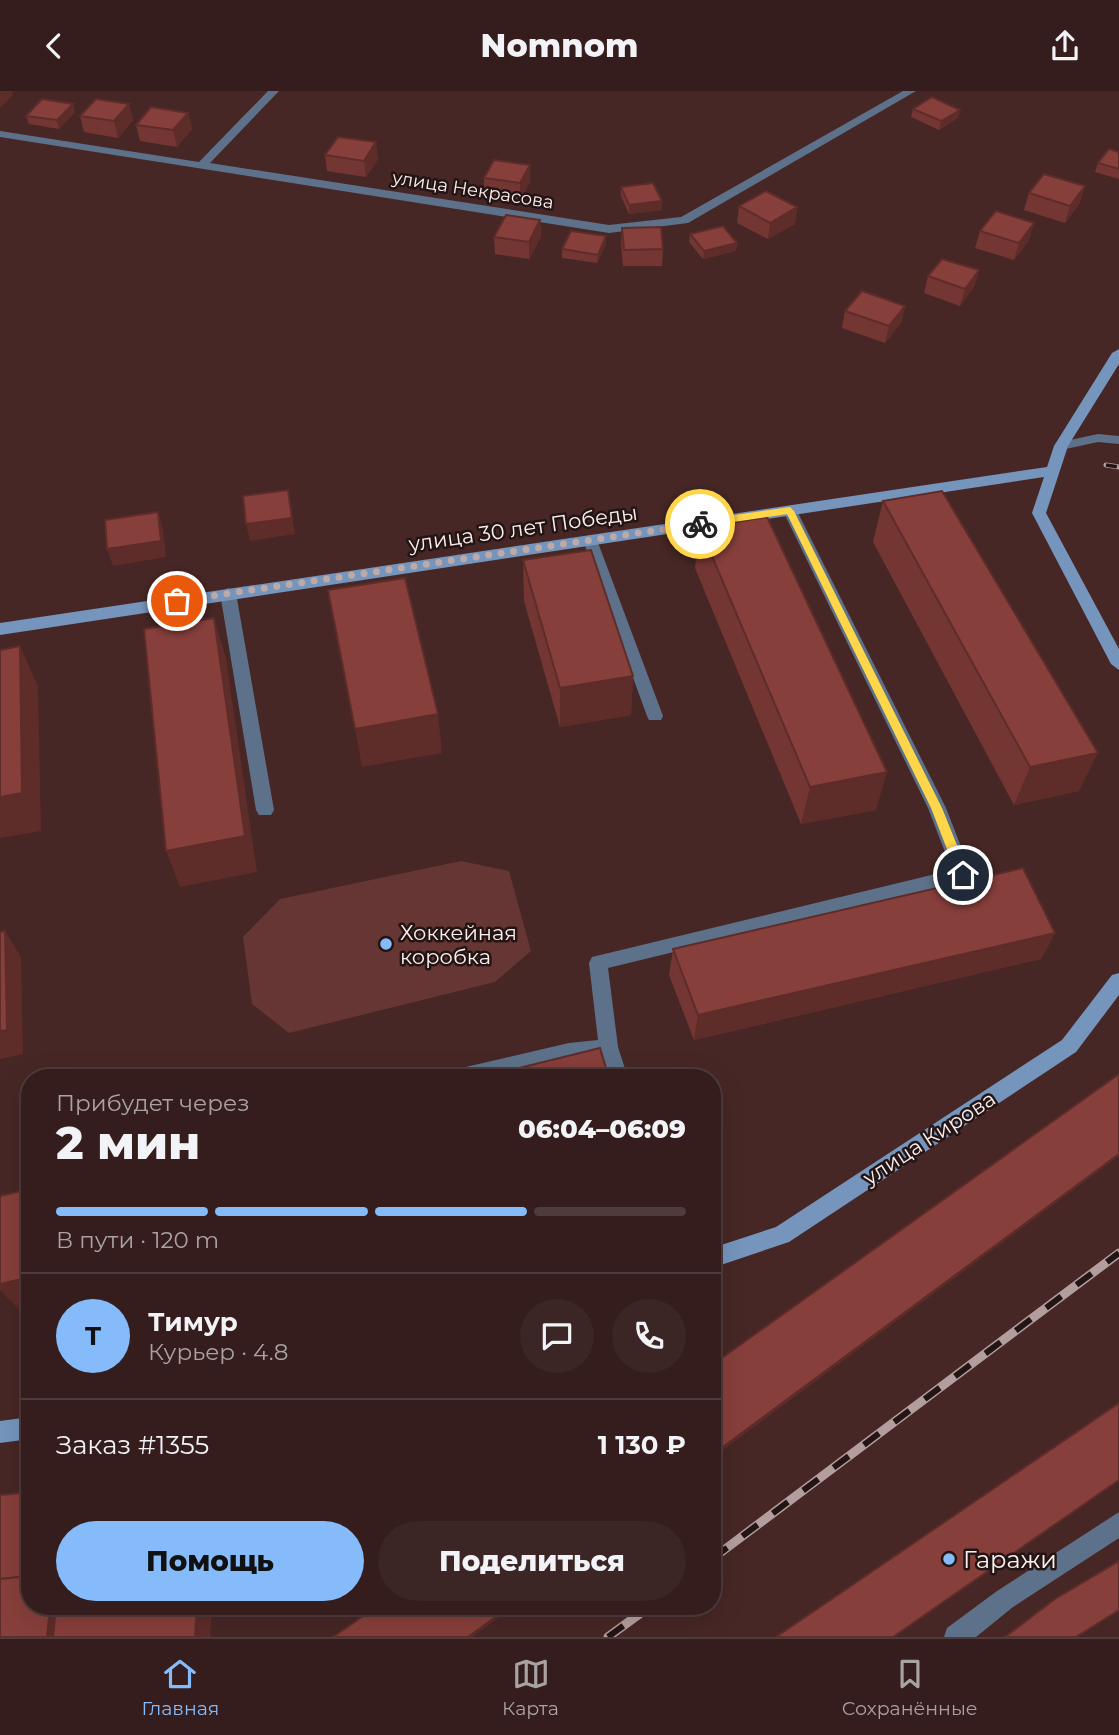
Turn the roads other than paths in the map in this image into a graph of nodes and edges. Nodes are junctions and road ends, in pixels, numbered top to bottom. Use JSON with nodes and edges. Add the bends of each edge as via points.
{"nodes":[{"id":1,"x":274,"y":91,"type":"edge"},
{"id":2,"x":902,"y":93,"type":"edge"},
{"id":3,"x":0,"y":134,"type":"edge"},
{"id":4,"x":202,"y":165,"type":"junction"},
{"id":5,"x":1119,"y":352,"type":"edge"},
{"id":6,"x":1119,"y":440,"type":"edge"},
{"id":7,"x":1062,"y":446,"type":"junction"},
{"id":8,"x":1053,"y":471,"type":"junction"},
{"id":9,"x":790,"y":511,"type":"junction"},
{"id":10,"x":590,"y":540,"type":"junction"},
{"id":11,"x":228,"y":593,"type":"junction"},
{"id":12,"x":0,"y":629,"type":"edge"},
{"id":13,"x":1119,"y":664,"type":"edge"},
{"id":14,"x":655,"y":716,"type":"dead end"},
{"id":15,"x":265,"y":810,"type":"dead end"},
{"id":16,"x":1119,"y":981,"type":"edge"},
{"id":17,"x":608,"y":1047,"type":"junction"},
{"id":18,"x":496,"y":1069,"type":"edge"},
{"id":19,"x":615,"y":1069,"type":"edge"},
{"id":20,"x":721,"y":1255,"type":"edge"},
{"id":21,"x":21,"y":1429,"type":"edge"},
{"id":22,"x":0,"y":1431,"type":"edge"},
{"id":23,"x":1119,"y":1524,"type":"edge"},
{"id":24,"x":956,"y":1637,"type":"edge"}],
"edges":[{"from":1,"to":4,"type":"lane"},
{"from":2,"to":4,"type":"lane","name":"улица Некрасова","via":[[684,220],[609,229]]},
{"from":3,"to":4,"type":"lane","name":"улица Некрасова"},
{"from":5,"to":7,"type":"street"},
{"from":6,"to":7,"type":"lane","via":[[1098,438]]},
{"from":7,"to":8,"type":"street"},
{"from":8,"to":9,"type":"street","name":"улица 30 лет Победы"},
{"from":8,"to":13,"type":"street","via":[[1040,513]]},
{"from":9,"to":10,"type":"street","name":"улица 30 лет Победы"},
{"from":9,"to":17,"type":"lane","via":[[937,808],[963,875],[598,963]]},
{"from":10,"to":11,"type":"street","name":"улица 30 лет Победы"},
{"from":10,"to":14,"type":"lane"},
{"from":11,"to":12,"type":"street","name":"улица 30 лет Победы"},
{"from":11,"to":15,"type":"lane"},
{"from":16,"to":20,"type":"street","name":"улица Кирова","via":[[1069,1046],[782,1235]]},
{"from":17,"to":18,"type":"lane"},
{"from":17,"to":19,"type":"lane"},
{"from":21,"to":22,"type":"street"},
{"from":23,"to":24,"type":"lane"}]}
